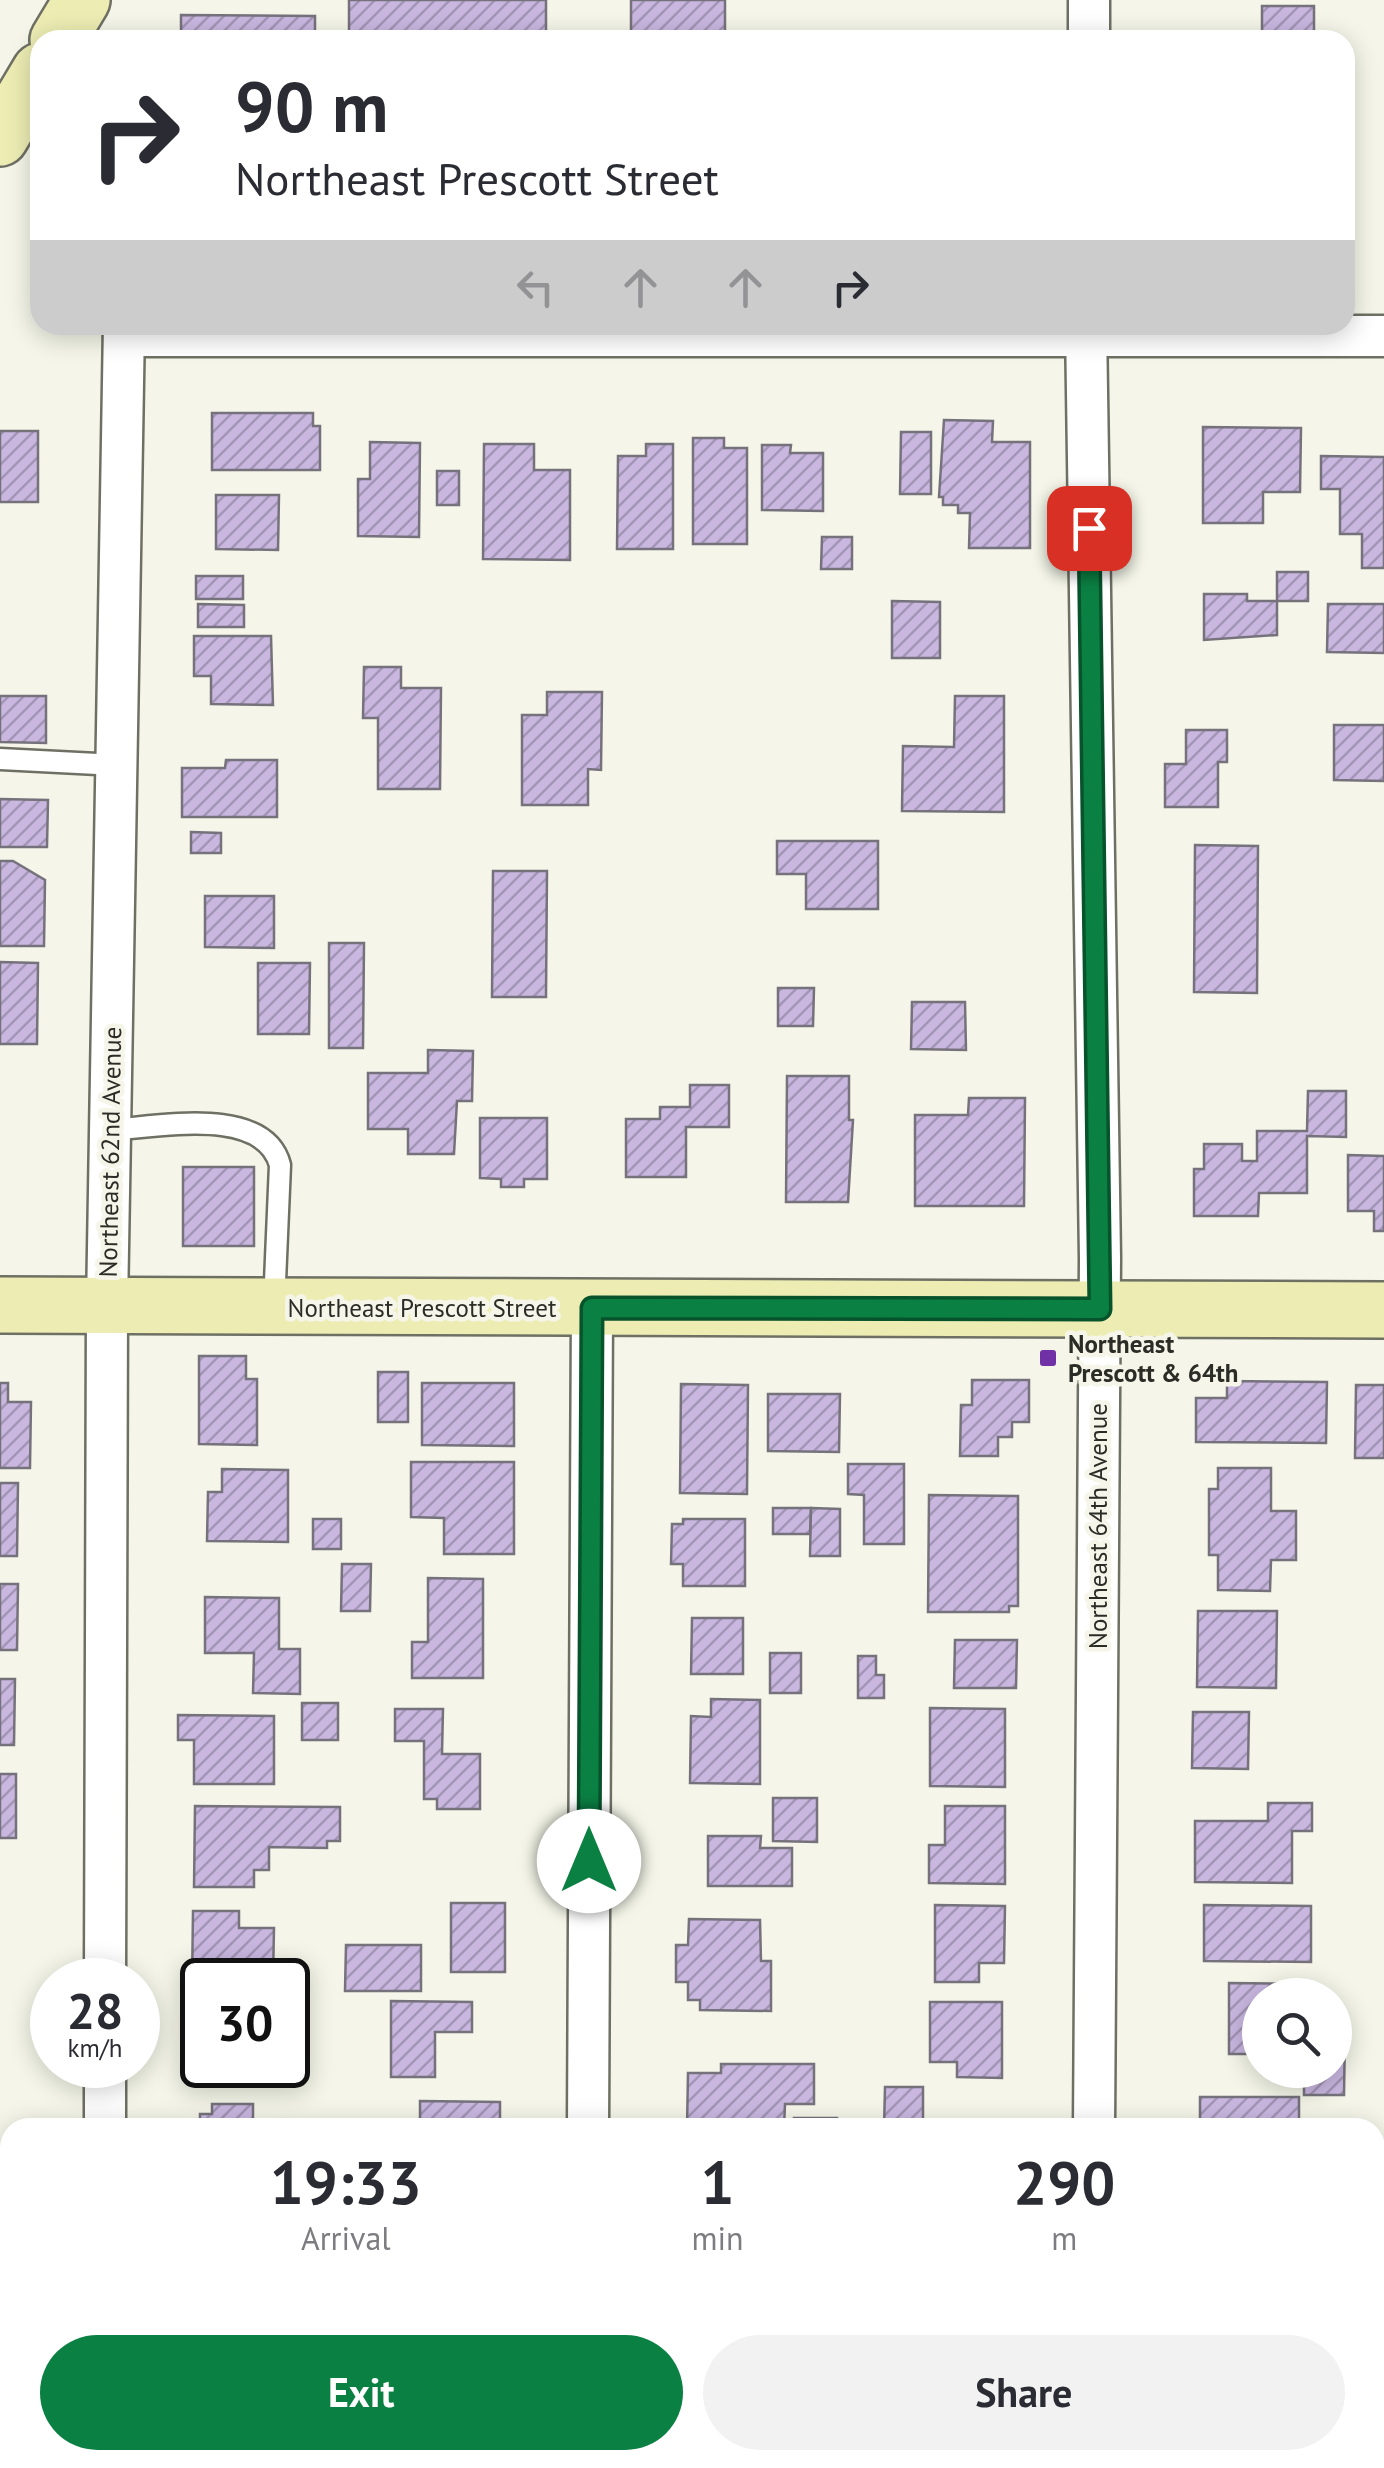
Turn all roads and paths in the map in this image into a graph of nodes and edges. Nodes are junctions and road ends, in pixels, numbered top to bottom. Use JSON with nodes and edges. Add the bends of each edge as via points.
{"nodes":[{"id":1,"x":82,"y":0,"type":"edge"},
{"id":2,"x":1089,"y":0,"type":"edge"},
{"id":3,"x":64,"y":30,"type":"edge"},
{"id":4,"x":1089,"y":30,"type":"edge"},
{"id":5,"x":30,"y":88,"type":"edge"},
{"id":6,"x":0,"y":138,"type":"edge"},
{"id":7,"x":124,"y":335,"type":"edge"},
{"id":8,"x":1086,"y":335,"type":"edge"},
{"id":9,"x":1324,"y":335,"type":"edge"},
{"id":10,"x":1384,"y":336,"type":"edge"},
{"id":11,"x":0,"y":759,"type":"edge"},
{"id":12,"x":117,"y":765,"type":"junction"},
{"id":13,"x":110,"y":1130,"type":"junction"},
{"id":14,"x":0,"y":1304,"type":"edge"},
{"id":15,"x":107,"y":1306,"type":"junction"},
{"id":16,"x":274,"y":1307,"type":"junction"},
{"id":17,"x":592,"y":1308,"type":"junction"},
{"id":18,"x":1100,"y":1309,"type":"junction"},
{"id":19,"x":1384,"y":1310,"type":"edge"},
{"id":20,"x":105,"y":1958,"type":"edge"},
{"id":21,"x":105,"y":2088,"type":"edge"},
{"id":22,"x":104,"y":2118,"type":"edge"},
{"id":23,"x":588,"y":2118,"type":"edge"},
{"id":24,"x":1094,"y":2118,"type":"edge"}],
"edges":[{"from":1,"to":3,"type":"street"},
{"from":2,"to":4,"type":"street"},
{"from":5,"to":6,"type":"street"},
{"from":7,"to":12,"type":"street","name":"Northeast 62nd Avenue"},
{"from":8,"to":18,"type":"street","name":"Northeast 64th Avenue"},
{"from":9,"to":10,"type":"street"},
{"from":11,"to":12,"type":"lane"},
{"from":12,"to":13,"type":"street","name":"Northeast 62nd Avenue"},
{"from":13,"to":15,"type":"street","name":"Northeast 62nd Avenue"},
{"from":13,"to":16,"type":"lane","via":[[214,1124],[259,1134],[275,1148],[280,1165]]},
{"from":14,"to":15,"type":"street","name":"Northeast Prescott Street"},
{"from":15,"to":16,"type":"street","name":"Northeast Prescott Street"},
{"from":15,"to":20,"type":"street","name":"Northeast 62nd Avenue"},
{"from":16,"to":17,"type":"street","name":"Northeast Prescott Street"},
{"from":17,"to":18,"type":"street","name":"Northeast Prescott Street"},
{"from":17,"to":23,"type":"street"},
{"from":18,"to":19,"type":"street","name":"Northeast Prescott Street"},
{"from":18,"to":24,"type":"street","name":"Northeast 64th Avenue"},
{"from":21,"to":22,"type":"street"}]}
